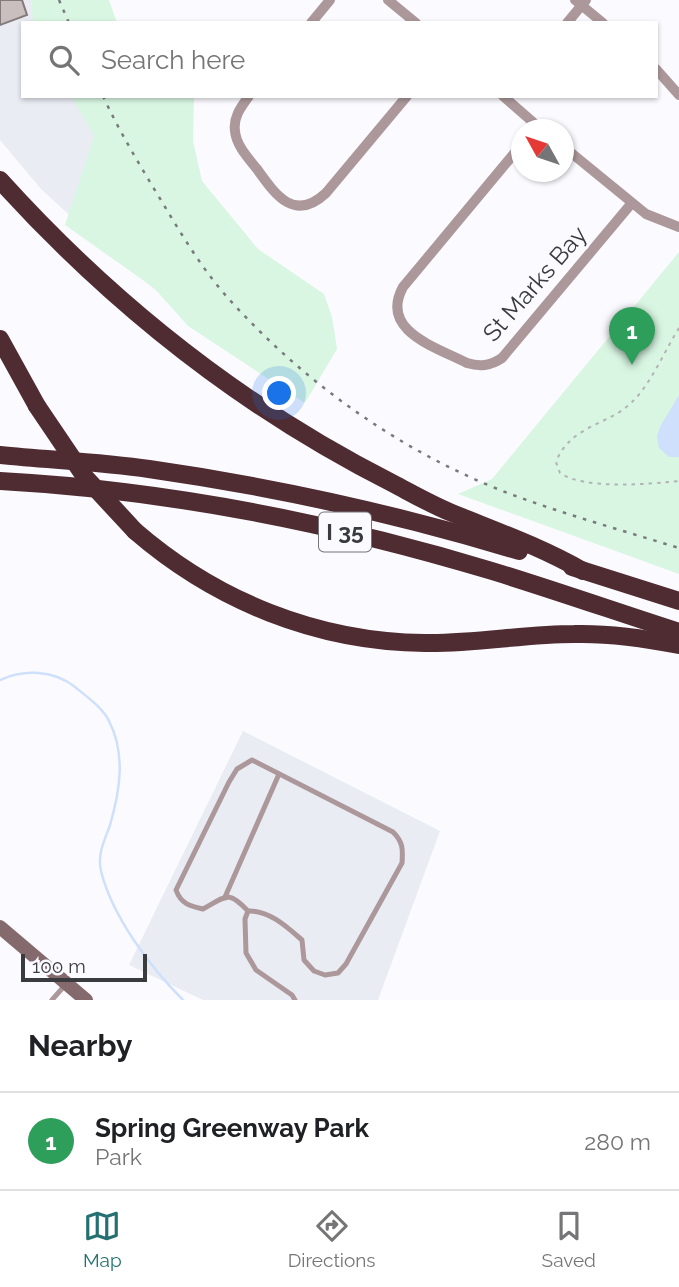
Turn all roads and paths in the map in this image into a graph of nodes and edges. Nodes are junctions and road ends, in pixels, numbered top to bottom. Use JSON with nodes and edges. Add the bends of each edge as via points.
{"nodes":[{"id":1,"x":330,"y":0,"type":"edge"},
{"id":2,"x":388,"y":0,"type":"edge"},
{"id":3,"x":581,"y":2,"type":"edge"},
{"id":4,"x":313,"y":21,"type":"edge"},
{"id":5,"x":413,"y":21,"type":"edge"},
{"id":6,"x":567,"y":21,"type":"edge"},
{"id":7,"x":601,"y":21,"type":"edge"},
{"id":8,"x":658,"y":71,"type":"edge"},
{"id":9,"x":679,"y":93,"type":"edge"},
{"id":10,"x":247,"y":98,"type":"edge"},
{"id":11,"x":405,"y":98,"type":"edge"},
{"id":12,"x":505,"y":98,"type":"edge"},
{"id":13,"x":528,"y":119,"type":"edge"},
{"id":14,"x":574,"y":156,"type":"edge"},
{"id":15,"x":511,"y":157,"type":"edge"},
{"id":16,"x":0,"y":180,"type":"edge"},
{"id":17,"x":631,"y":204,"type":"junction"},
{"id":18,"x":679,"y":227,"type":"edge"},
{"id":19,"x":679,"y":328,"type":"edge"},
{"id":20,"x":0,"y":339,"type":"edge"},
{"id":21,"x":0,"y":455,"type":"edge"},
{"id":22,"x":0,"y":481,"type":"edge"},
{"id":23,"x":679,"y":481,"type":"edge"},
{"id":24,"x":583,"y":570,"type":"junction"},
{"id":25,"x":679,"y":601,"type":"edge"},
{"id":26,"x":679,"y":632,"type":"edge"},
{"id":27,"x":679,"y":645,"type":"edge"},
{"id":28,"x":279,"y":774,"type":"junction"},
{"id":29,"x":226,"y":897,"type":"junction"},
{"id":30,"x":248,"y":911,"type":"junction"},
{"id":31,"x":0,"y":927,"type":"edge"},
{"id":32,"x":66,"y":983,"type":"junction"},
{"id":33,"x":52,"y":1000,"type":"edge"},
{"id":34,"x":86,"y":1000,"type":"edge"},
{"id":35,"x":295,"y":1000,"type":"edge"}],
"edges":[{"from":1,"to":4,"type":"street"},
{"from":2,"to":5,"type":"street"},
{"from":3,"to":6,"type":"street"},
{"from":3,"to":7,"type":"street"},
{"from":8,"to":9,"type":"street"},
{"from":10,"to":11,"type":"street","via":[[235,119],[236,140],[278,197],[296,206],[308,205],[326,193]]},
{"from":12,"to":13,"type":"street"},
{"from":14,"to":17,"type":"street"},
{"from":15,"to":17,"type":"street","name":"St Marks Bay","via":[[397,296],[404,328],[467,363],[476,366],[502,358]]},
{"from":16,"to":24,"type":"highway","via":[[109,289],[176,345],[276,415],[330,450],[448,512]]},
{"from":17,"to":18,"type":"street"},
{"from":19,"to":23,"type":"path","via":[[635,400],[580,433],[556,461],[560,473],[581,481]]},
{"from":20,"to":27,"type":"highway","bridge":true,"via":[[37,406],[94,488],[135,531],[232,598],[302,625],[385,641],[426,643],[572,634]]},
{"from":21,"to":24,"type":"highway","number":"I 35","via":[[143,468],[300,494],[452,530]]},
{"from":22,"to":26,"type":"highway","number":"I 35","via":[[171,499],[333,529],[492,571]]},
{"from":24,"to":25,"type":"highway","number":"I 35"},
{"from":28,"to":29,"type":"lane"},
{"from":28,"to":29,"type":"lane","via":[[252,760],[237,769],[176,890],[180,900],[203,909]]},
{"from":28,"to":30,"type":"lane","via":[[393,832],[404,849],[402,863],[338,973],[314,971],[304,960],[302,940],[268,915]]},
{"from":29,"to":30,"type":"lane","via":[[236,898]]},
{"from":30,"to":35,"type":"lane","via":[[246,953],[256,970]]},
{"from":31,"to":32,"type":"street"},
{"from":32,"to":33,"type":"lane"},
{"from":32,"to":34,"type":"street"}]}
